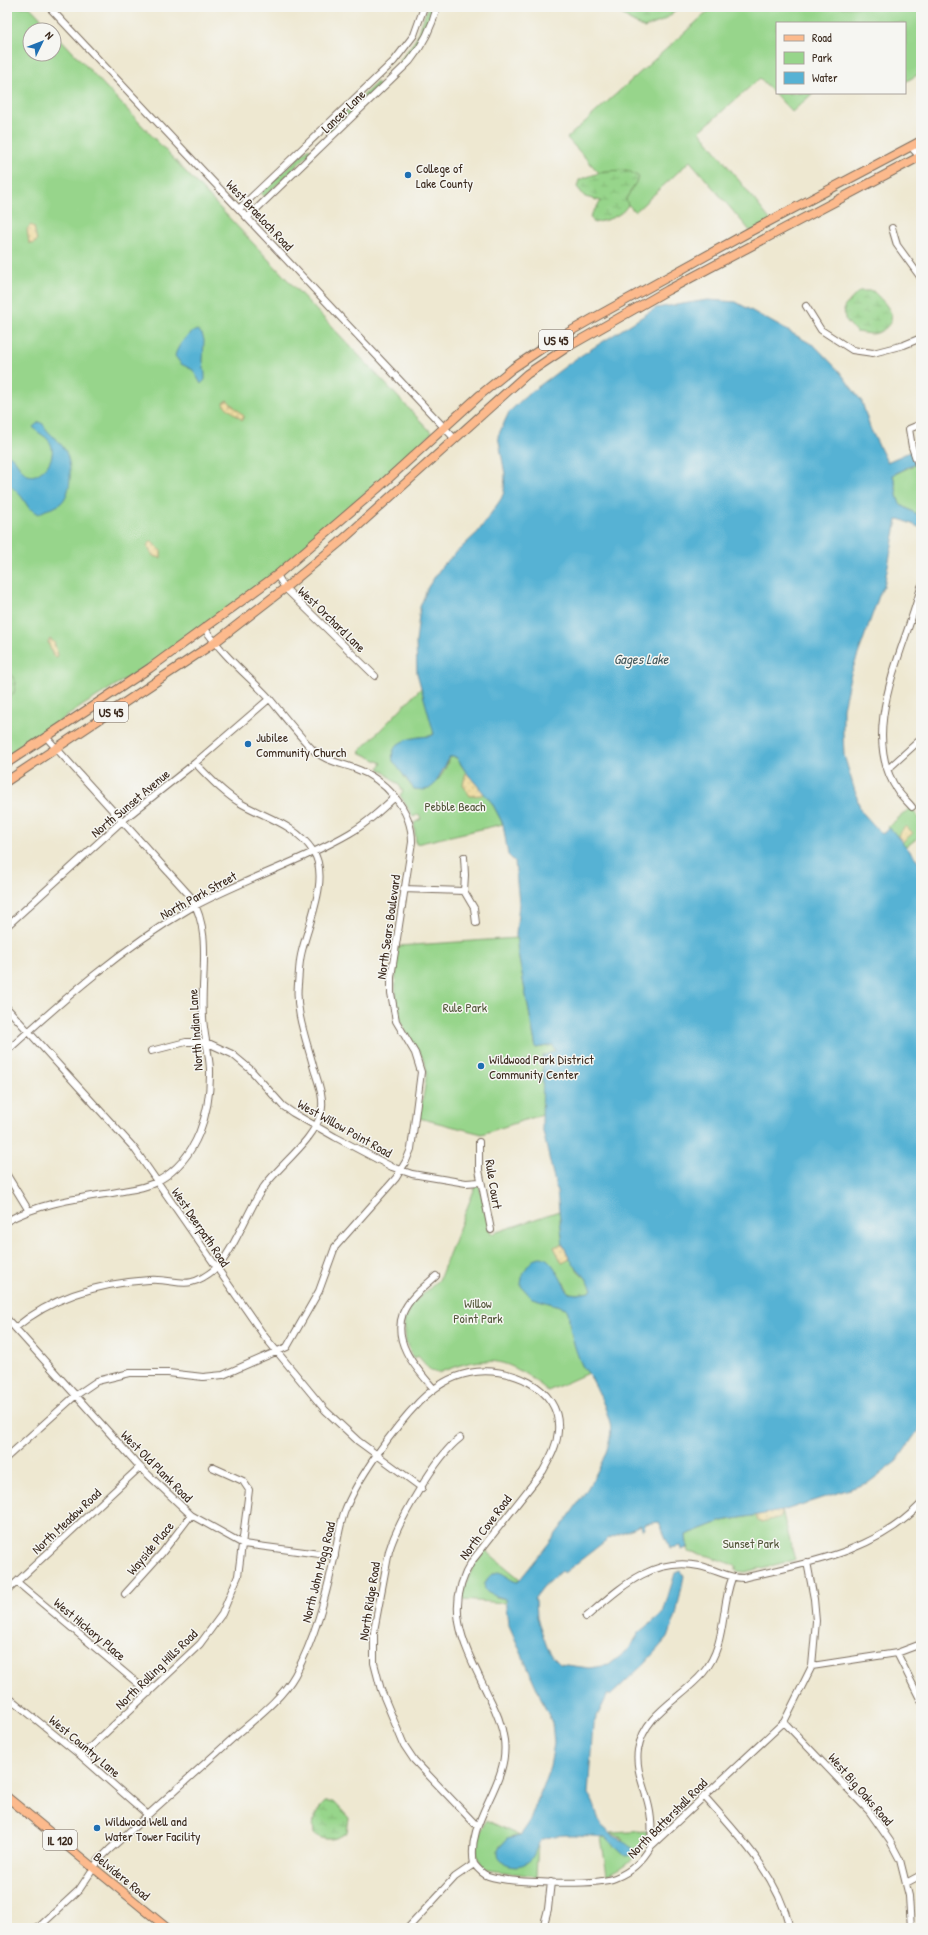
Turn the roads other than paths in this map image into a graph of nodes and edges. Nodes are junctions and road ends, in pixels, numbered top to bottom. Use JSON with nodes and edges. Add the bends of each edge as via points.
{"nodes":[{"id":1,"x":49,"y":7,"type":"edge"},
{"id":2,"x":424,"y":7,"type":"edge"},
{"id":3,"x":437,"y":7,"type":"edge"},
{"id":4,"x":921,"y":141,"type":"edge"},
{"id":5,"x":910,"y":147,"type":"junction"},
{"id":6,"x":920,"y":157,"type":"edge"},
{"id":7,"x":239,"y":209,"type":"junction"},
{"id":8,"x":248,"y":218,"type":"junction"},
{"id":9,"x":892,"y":228,"type":"dead end"},
{"id":10,"x":921,"y":278,"type":"edge"},
{"id":11,"x":806,"y":306,"type":"dead end"},
{"id":12,"x":921,"y":338,"type":"edge"},
{"id":13,"x":921,"y":424,"type":"edge"},
{"id":14,"x":443,"y":428,"type":"junction"},
{"id":15,"x":454,"y":438,"type":"junction"},
{"id":16,"x":921,"y":473,"type":"edge"},
{"id":17,"x":277,"y":575,"type":"junction"},
{"id":18,"x":921,"y":587,"type":"edge"},
{"id":19,"x":285,"y":588,"type":"junction"},
{"id":20,"x":914,"y":615,"type":"junction"},
{"id":21,"x":921,"y":618,"type":"edge"},
{"id":22,"x":205,"y":629,"type":"junction"},
{"id":23,"x":214,"y":642,"type":"junction"},
{"id":24,"x":375,"y":676,"type":"dead end"},
{"id":25,"x":268,"y":698,"type":"junction"},
{"id":26,"x":46,"y":737,"type":"junction"},
{"id":27,"x":921,"y":739,"type":"edge"},
{"id":28,"x":56,"y":748,"type":"junction"},
{"id":29,"x":7,"y":763,"type":"edge"},
{"id":30,"x":195,"y":763,"type":"junction"},
{"id":31,"x":888,"y":769,"type":"junction"},
{"id":32,"x":7,"y":781,"type":"edge"},
{"id":33,"x":395,"y":797,"type":"junction"},
{"id":34,"x":912,"y":807,"type":"dead end"},
{"id":35,"x":122,"y":821,"type":"junction"},
{"id":36,"x":314,"y":852,"type":"junction"},
{"id":37,"x":464,"y":857,"type":"dead end"},
{"id":38,"x":403,"y":889,"type":"junction"},
{"id":39,"x":464,"y":891,"type":"junction"},
{"id":40,"x":196,"y":906,"type":"junction"},
{"id":41,"x":476,"y":923,"type":"dead end"},
{"id":42,"x":7,"y":926,"type":"edge"},
{"id":43,"x":7,"y":1008,"type":"edge"},
{"id":44,"x":28,"y":1031,"type":"junction"},
{"id":45,"x":206,"y":1042,"type":"junction"},
{"id":46,"x":7,"y":1051,"type":"edge"},
{"id":47,"x":152,"y":1051,"type":"dead end"},
{"id":48,"x":316,"y":1126,"type":"junction"},
{"id":49,"x":478,"y":1142,"type":"dead end"},
{"id":50,"x":401,"y":1170,"type":"junction"},
{"id":51,"x":7,"y":1175,"type":"edge"},
{"id":52,"x":157,"y":1182,"type":"junction"},
{"id":53,"x":480,"y":1182,"type":"junction"},
{"id":54,"x":29,"y":1211,"type":"junction"},
{"id":55,"x":7,"y":1221,"type":"edge"},
{"id":56,"x":491,"y":1230,"type":"dead end"},
{"id":57,"x":216,"y":1269,"type":"junction"},
{"id":58,"x":436,"y":1276,"type":"dead end"},
{"id":59,"x":7,"y":1319,"type":"edge"},
{"id":60,"x":15,"y":1328,"type":"junction"},
{"id":61,"x":277,"y":1352,"type":"junction"},
{"id":62,"x":434,"y":1389,"type":"junction"},
{"id":63,"x":75,"y":1396,"type":"junction"},
{"id":64,"x":460,"y":1438,"type":"dead end"},
{"id":65,"x":377,"y":1456,"type":"junction"},
{"id":66,"x":7,"y":1457,"type":"edge"},
{"id":67,"x":140,"y":1467,"type":"junction"},
{"id":68,"x":212,"y":1467,"type":"dead end"},
{"id":69,"x":422,"y":1488,"type":"junction"},
{"id":70,"x":921,"y":1504,"type":"edge"},
{"id":71,"x":191,"y":1515,"type":"junction"},
{"id":72,"x":243,"y":1544,"type":"junction"},
{"id":73,"x":335,"y":1556,"type":"junction"},
{"id":74,"x":807,"y":1562,"type":"junction"},
{"id":75,"x":732,"y":1578,"type":"junction"},
{"id":76,"x":17,"y":1582,"type":"junction"},
{"id":77,"x":7,"y":1592,"type":"edge"},
{"id":78,"x":125,"y":1594,"type":"dead end"},
{"id":79,"x":586,"y":1617,"type":"dead end"},
{"id":80,"x":921,"y":1644,"type":"edge"},
{"id":81,"x":897,"y":1653,"type":"junction"},
{"id":82,"x":812,"y":1666,"type":"junction"},
{"id":83,"x":149,"y":1692,"type":"junction"},
{"id":84,"x":7,"y":1696,"type":"edge"},
{"id":85,"x":921,"y":1701,"type":"edge"},
{"id":86,"x":784,"y":1722,"type":"junction"},
{"id":87,"x":80,"y":1756,"type":"junction"},
{"id":88,"x":704,"y":1796,"type":"junction"},
{"id":89,"x":7,"y":1797,"type":"edge"},
{"id":90,"x":148,"y":1815,"type":"junction"},
{"id":91,"x":477,"y":1826,"type":"junction"},
{"id":92,"x":651,"y":1846,"type":"junction"},
{"id":93,"x":474,"y":1864,"type":"junction"},
{"id":94,"x":95,"y":1869,"type":"junction"},
{"id":95,"x":921,"y":1875,"type":"edge"},
{"id":96,"x":551,"y":1882,"type":"junction"},
{"id":97,"x":906,"y":1883,"type":"junction"},
{"id":98,"x":38,"y":1928,"type":"edge"},
{"id":99,"x":167,"y":1928,"type":"edge"},
{"id":100,"x":408,"y":1928,"type":"edge"},
{"id":101,"x":544,"y":1928,"type":"edge"},
{"id":102,"x":790,"y":1928,"type":"edge"},
{"id":103,"x":911,"y":1928,"type":"edge"}],
"edges":[{"from":1,"to":7,"type":"street","name":"West Braeloch Road"},
{"from":2,"to":7,"type":"street","name":"Lancer Lane","via":[[414,35],[394,61]]},
{"from":3,"to":8,"type":"street","name":"Lancer Lane","via":[[430,29],[410,61]]},
{"from":4,"to":5,"type":"main road","number":"US 45"},
{"from":5,"to":6,"type":"street"},
{"from":5,"to":14,"type":"main road","number":"US 45","via":[[751,231],[550,343],[513,368]]},
{"from":6,"to":15,"type":"main road","number":"US 45","via":[[668,290],[566,348],[527,374]]},
{"from":7,"to":8,"type":"street","name":"West Braeloch Road"},
{"from":8,"to":14,"type":"street","name":"West Braeloch Road"},
{"from":9,"to":10,"type":"street","via":[[897,245]]},
{"from":11,"to":12,"type":"street","via":[[821,330],[852,350],[873,353]]},
{"from":13,"to":16,"type":"street","via":[[909,429]]},
{"from":14,"to":15,"type":"street","name":"West Braeloch Road"},
{"from":14,"to":17,"type":"main road","number":"US 45"},
{"from":15,"to":19,"type":"main road","number":"US 45","via":[[339,543]]},
{"from":17,"to":19,"type":"street","name":"West Orchard Lane"},
{"from":17,"to":22,"type":"main road","number":"US 45"},
{"from":18,"to":20,"type":"street"},
{"from":19,"to":23,"type":"main road","number":"US 45"},
{"from":19,"to":24,"type":"street","name":"West Orchard Lane"},
{"from":20,"to":21,"type":"street"},
{"from":20,"to":31,"type":"street","via":[[887,693],[882,742]]},
{"from":22,"to":23,"type":"street","name":"North Sears Boulevard"},
{"from":22,"to":26,"type":"main road","number":"US 45"},
{"from":23,"to":25,"type":"street","name":"North Sears Boulevard"},
{"from":23,"to":28,"type":"main road","number":"US 45"},
{"from":25,"to":30,"type":"street","name":"North Sunset Avenue"},
{"from":25,"to":33,"type":"street","name":"North Sears Boulevard","via":[[319,755],[370,776]]},
{"from":26,"to":28,"type":"street","name":"North Indian Lane"},
{"from":26,"to":29,"type":"main road","number":"US 45"},
{"from":27,"to":31,"type":"street"},
{"from":28,"to":32,"type":"main road","number":"US 45"},
{"from":28,"to":35,"type":"street","name":"North Indian Lane"},
{"from":30,"to":35,"type":"street","name":"North Sunset Avenue"},
{"from":30,"to":36,"type":"street","via":[[240,803],[290,828]]},
{"from":31,"to":34,"type":"street","via":[[898,791]]},
{"from":33,"to":36,"type":"street","name":"North Park Street","via":[[362,826]]},
{"from":33,"to":38,"type":"street","name":"North Sears Boulevard","via":[[407,817],[412,834]]},
{"from":35,"to":40,"type":"street","name":"North Indian Lane","via":[[191,897]]},
{"from":35,"to":42,"type":"street","name":"North Sunset Avenue"},
{"from":36,"to":40,"type":"street","name":"North Park Street"},
{"from":36,"to":48,"type":"street","via":[[319,873],[317,900],[301,955],[297,986],[303,1028],[321,1092],[321,1113]]},
{"from":37,"to":39,"type":"street"},
{"from":38,"to":39,"type":"street"},
{"from":38,"to":50,"type":"street","name":"North Sears Boulevard","via":[[391,993],[396,1021],[415,1053],[421,1072],[413,1137]]},
{"from":39,"to":41,"type":"street","via":[[474,908]]},
{"from":40,"to":44,"type":"street","name":"North Park Street","via":[[114,959]]},
{"from":40,"to":45,"type":"street","name":"North Indian Lane","via":[[204,936],[202,1008]]},
{"from":43,"to":44,"type":"street","name":"West Deerpath Road"},
{"from":44,"to":46,"type":"street","name":"North Park Street"},
{"from":44,"to":52,"type":"street","name":"West Deerpath Road","via":[[121,1133]]},
{"from":45,"to":47,"type":"street","name":"West Willow Point Road","via":[[186,1042]]},
{"from":45,"to":48,"type":"street","name":"West Willow Point Road","via":[[232,1054],[250,1069],[283,1106]]},
{"from":45,"to":52,"type":"street","name":"North Indian Lane","via":[[210,1068],[209,1103],[204,1119],[189,1152],[178,1166]]},
{"from":48,"to":50,"type":"street","name":"West Willow Point Road"},
{"from":48,"to":57,"type":"street","via":[[263,1188]]},
{"from":49,"to":53,"type":"street","name":"Rule Court"},
{"from":50,"to":53,"type":"street","name":"West Willow Point Road","via":[[466,1183]]},
{"from":50,"to":61,"type":"street","name":"North Sears Boulevard","via":[[386,1191],[335,1247],[319,1291],[293,1339],[287,1347]]},
{"from":51,"to":54,"type":"street"},
{"from":52,"to":54,"type":"street","name":"North Indian Lane","via":[[134,1189],[67,1200]]},
{"from":52,"to":57,"type":"street","name":"West Deerpath Road"},
{"from":53,"to":56,"type":"street","name":"Rule Court"},
{"from":54,"to":55,"type":"street","name":"North Indian Lane"},
{"from":57,"to":60,"type":"street","via":[[191,1283],[150,1280],[84,1292],[56,1301]]},
{"from":57,"to":61,"type":"street","name":"West Deerpath Road"},
{"from":58,"to":62,"type":"street","via":[[408,1304],[403,1313],[401,1330],[403,1348],[412,1364]]},
{"from":59,"to":60,"type":"street","name":"West Old Plank Road"},
{"from":60,"to":63,"type":"street","name":"West Old Plank Road"},
{"from":61,"to":63,"type":"street","name":"North Sears Boulevard","via":[[223,1375],[203,1377],[150,1372],[110,1377],[97,1381]]},
{"from":61,"to":65,"type":"street","name":"West Deerpath Road","via":[[325,1410]]},
{"from":62,"to":65,"type":"street","name":"North John Mogg Road","via":[[419,1402]]},
{"from":62,"to":91,"type":"street","name":"North Cove Road","via":[[450,1379],[470,1373],[488,1371],[509,1374],[542,1392],[552,1404],[558,1421],[555,1446],[543,1471],[472,1561],[458,1596],[458,1620],[463,1640],[498,1715],[504,1742],[499,1778]]},
{"from":63,"to":66,"type":"street","name":"North Sears Boulevard"},
{"from":63,"to":67,"type":"street","name":"West Old Plank Road"},
{"from":64,"to":69,"type":"street","name":"North Ridge Road","via":[[445,1452]]},
{"from":65,"to":69,"type":"street","name":"West Deerpath Road"},
{"from":65,"to":73,"type":"street","name":"North John Mogg Road","via":[[350,1500]]},
{"from":67,"to":71,"type":"street","name":"West Old Plank Road"},
{"from":67,"to":76,"type":"street","name":"North Meadow Road"},
{"from":68,"to":72,"type":"street","name":"North Rolling Hills Road","via":[[243,1481],[249,1490]]},
{"from":69,"to":91,"type":"street","name":"North Ridge Road","via":[[388,1551],[374,1631],[374,1663],[381,1690],[404,1745],[414,1760]]},
{"from":70,"to":74,"type":"street","via":[[892,1528],[871,1541],[852,1550]]},
{"from":71,"to":72,"type":"street","name":"West Old Plank Road"},
{"from":71,"to":78,"type":"street","name":"Wayside Place","via":[[162,1553]]},
{"from":72,"to":73,"type":"street","name":"West Old Plank Road"},
{"from":72,"to":83,"type":"street","name":"North Rolling Hills Road","via":[[238,1576],[222,1614],[200,1644]]},
{"from":73,"to":90,"type":"street","name":"North John Mogg Road","via":[[319,1619],[308,1648],[288,1686]]},
{"from":74,"to":75,"type":"street","via":[[743,1578]]},
{"from":74,"to":82,"type":"street","name":"North Battershall Road","via":[[816,1621]]},
{"from":75,"to":79,"type":"street","via":[[714,1570],[687,1564],[655,1569],[625,1584]]},
{"from":75,"to":92,"type":"street","via":[[725,1602],[719,1646],[710,1662],[703,1673],[654,1718],[640,1741],[637,1763],[649,1806]]},
{"from":76,"to":77,"type":"street","name":"North Meadow Road"},
{"from":76,"to":83,"type":"street","name":"West Hickory Place"},
{"from":80,"to":81,"type":"street"},
{"from":81,"to":82,"type":"street"},
{"from":81,"to":85,"type":"street"},
{"from":82,"to":86,"type":"street","name":"North Battershall Road"},
{"from":83,"to":87,"type":"street","name":"North Rolling Hills Road"},
{"from":84,"to":87,"type":"street","name":"West Country Lane"},
{"from":86,"to":88,"type":"street","name":"North Battershall Road"},
{"from":86,"to":97,"type":"street","name":"West Big Oaks Road","via":[[881,1826],[900,1860]]},
{"from":87,"to":90,"type":"street","name":"West Country Lane"},
{"from":88,"to":92,"type":"street","name":"North Battershall Road"},
{"from":88,"to":102,"type":"street","via":[[759,1860],[775,1886]]},
{"from":89,"to":94,"type":"main road","name":"Belvidere Road","number":"IL 120"},
{"from":90,"to":94,"type":"street","name":"North John Mogg Road","via":[[100,1860]]},
{"from":91,"to":93,"type":"street","name":"North Cove Road","via":[[472,1846]]},
{"from":92,"to":96,"type":"street","name":"North Battershall Road","via":[[638,1864],[615,1878],[594,1883]]},
{"from":93,"to":96,"type":"street","name":"North Battershall Road","via":[[487,1876]]},
{"from":93,"to":100,"type":"street","via":[[455,1877]]},
{"from":94,"to":98,"type":"street","name":"North John Mogg Road","via":[[79,1890]]},
{"from":94,"to":99,"type":"main road","name":"Belvidere Road","number":"IL 120"},
{"from":95,"to":97,"type":"street"},
{"from":96,"to":101,"type":"street"},
{"from":97,"to":103,"type":"street","name":"West Big Oaks Road"}]}
